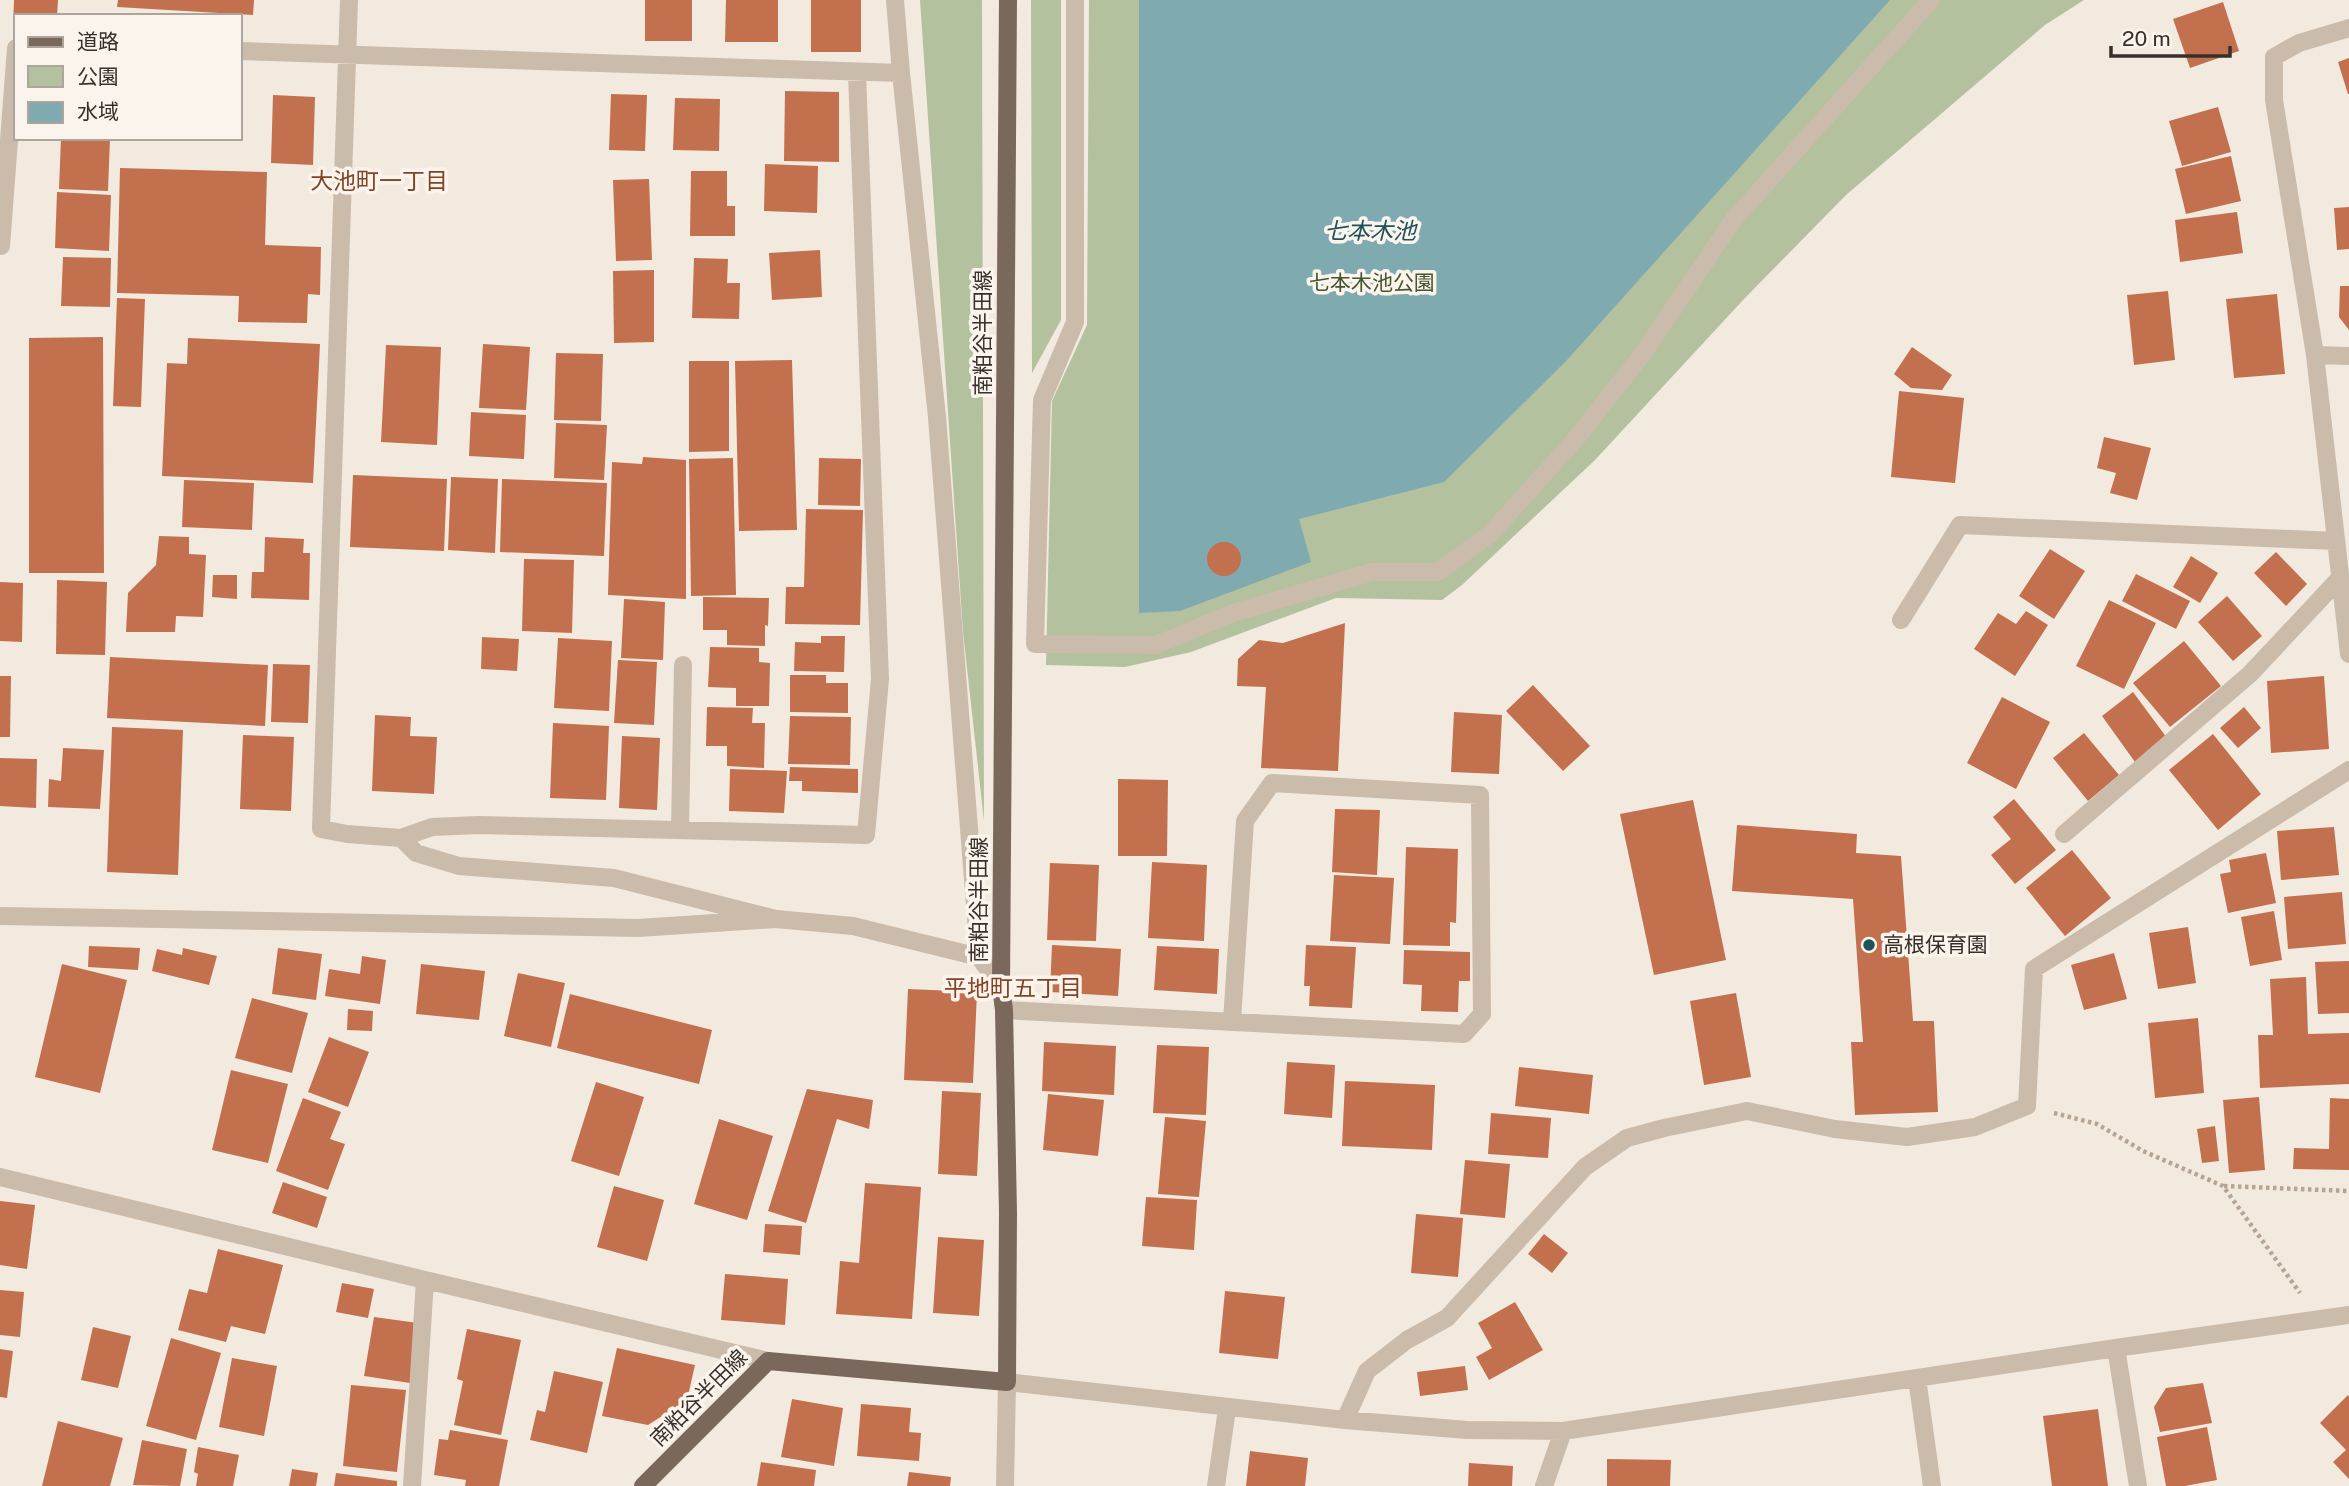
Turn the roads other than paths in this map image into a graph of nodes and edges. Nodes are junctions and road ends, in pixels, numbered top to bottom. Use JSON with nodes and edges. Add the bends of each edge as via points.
{"nodes":[{"id":1,"x":349,"y":0,"type":"edge"},
{"id":2,"x":895,"y":0,"type":"edge"},
{"id":3,"x":1008,"y":0,"type":"edge"},
{"id":4,"x":1075,"y":0,"type":"edge"},
{"id":5,"x":1931,"y":0,"type":"edge"},
{"id":6,"x":2349,"y":28,"type":"edge"},
{"id":7,"x":242,"y":51,"type":"edge"},
{"id":8,"x":347,"y":53,"type":"junction"},
{"id":9,"x":857,"y":73,"type":"junction"},
{"id":10,"x":901,"y":73,"type":"junction"},
{"id":11,"x":14,"y":74,"type":"edge"},
{"id":12,"x":1,"y":246,"type":"edge"},
{"id":13,"x":2315,"y":355,"type":"junction"},
{"id":14,"x":2349,"y":356,"type":"edge"},
{"id":15,"x":2336,"y":541,"type":"junction"},
{"id":16,"x":2340,"y":578,"type":"junction"},
{"id":17,"x":1901,"y":620,"type":"dead end"},
{"id":18,"x":2349,"y":654,"type":"edge"},
{"id":19,"x":683,"y":665,"type":"dead end"},
{"id":20,"x":2349,"y":770,"type":"edge"},
{"id":21,"x":680,"y":830,"type":"junction"},
{"id":22,"x":2064,"y":834,"type":"dead end"},
{"id":23,"x":401,"y":838,"type":"junction"},
{"id":24,"x":0,"y":916,"type":"edge"},
{"id":25,"x":776,"y":919,"type":"junction"},
{"id":26,"x":979,"y":957,"type":"junction"},
{"id":27,"x":1001,"y":987,"type":"junction"},
{"id":28,"x":1004,"y":1010,"type":"junction"},
{"id":29,"x":1232,"y":1021,"type":"junction"},
{"id":30,"x":0,"y":1177,"type":"edge"},
{"id":31,"x":425,"y":1280,"type":"junction"},
{"id":32,"x":2334,"y":1317,"type":"edge"},
{"id":33,"x":2349,"y":1331,"type":"edge"},
{"id":34,"x":2116,"y":1348,"type":"junction"},
{"id":35,"x":768,"y":1361,"type":"junction"},
{"id":36,"x":1917,"y":1378,"type":"junction"},
{"id":37,"x":1007,"y":1382,"type":"junction"},
{"id":38,"x":1227,"y":1409,"type":"junction"},
{"id":39,"x":1345,"y":1420,"type":"junction"},
{"id":40,"x":1563,"y":1431,"type":"junction"},
{"id":41,"x":412,"y":1486,"type":"edge"},
{"id":42,"x":643,"y":1486,"type":"edge"},
{"id":43,"x":1005,"y":1486,"type":"edge"},
{"id":44,"x":1216,"y":1486,"type":"edge"},
{"id":45,"x":1544,"y":1486,"type":"edge"},
{"id":46,"x":1933,"y":1486,"type":"edge"},
{"id":47,"x":2138,"y":1486,"type":"edge"}],
"edges":[{"from":1,"to":8,"type":"street"},
{"from":2,"to":10,"type":"street"},
{"from":3,"to":27,"type":"main road","name":"南粕谷半田線"},
{"from":4,"to":5,"type":"street","via":[[1075,322],[1042,400],[1035,644],[1117,646],[1156,645],[1233,613],[1372,572],[1438,572],[1490,534],[1644,352],[1734,219]]},
{"from":6,"to":13,"type":"street","via":[[2299,43],[2274,57],[2274,100]]},
{"from":7,"to":8,"type":"street"},
{"from":8,"to":9,"type":"street"},
{"from":8,"to":23,"type":"street","via":[[321,829]]},
{"from":9,"to":10,"type":"street"},
{"from":9,"to":21,"type":"street","via":[[880,679],[866,835]]},
{"from":10,"to":26,"type":"street","via":[[937,417]]},
{"from":11,"to":12,"type":"street"},
{"from":13,"to":14,"type":"street"},
{"from":13,"to":15,"type":"street"},
{"from":15,"to":16,"type":"street"},
{"from":15,"to":17,"type":"street","via":[[1961,525]]},
{"from":16,"to":18,"type":"street"},
{"from":16,"to":22,"type":"street","via":[[2250,674]]},
{"from":19,"to":21,"type":"street"},
{"from":20,"to":39,"type":"street","via":[[2034,969],[2027,1106],[1975,1127],[1907,1137],[1835,1129],[1747,1111],[1627,1138],[1585,1167],[1447,1318],[1407,1340],[1367,1371]]},
{"from":21,"to":23,"type":"street","via":[[466,825],[432,827]]},
{"from":23,"to":25,"type":"street","via":[[416,853],[459,866],[614,878]]},
{"from":24,"to":25,"type":"street","via":[[638,928]]},
{"from":25,"to":26,"type":"street","via":[[853,926]]},
{"from":26,"to":27,"type":"street"},
{"from":27,"to":28,"type":"main road","name":"南粕谷半田線"},
{"from":28,"to":29,"type":"street"},
{"from":28,"to":37,"type":"main road","name":"南粕谷半田線"},
{"from":29,"to":29,"type":"street","via":[[1464,1034],[1482,1014],[1480,795],[1272,783],[1245,821]]},
{"from":30,"to":31,"type":"street"},
{"from":31,"to":35,"type":"street"},
{"from":31,"to":41,"type":"street"},
{"from":32,"to":33,"type":"street"},
{"from":32,"to":34,"type":"street"},
{"from":34,"to":36,"type":"street"},
{"from":34,"to":47,"type":"street"},
{"from":35,"to":37,"type":"main road","name":"南粕谷半田線"},
{"from":35,"to":42,"type":"main road","name":"南粕谷半田線"},
{"from":36,"to":40,"type":"street"},
{"from":36,"to":46,"type":"street"},
{"from":37,"to":38,"type":"street"},
{"from":37,"to":43,"type":"street"},
{"from":38,"to":39,"type":"street"},
{"from":38,"to":44,"type":"street"},
{"from":39,"to":40,"type":"street","via":[[1468,1430]]},
{"from":40,"to":45,"type":"street"}]}
